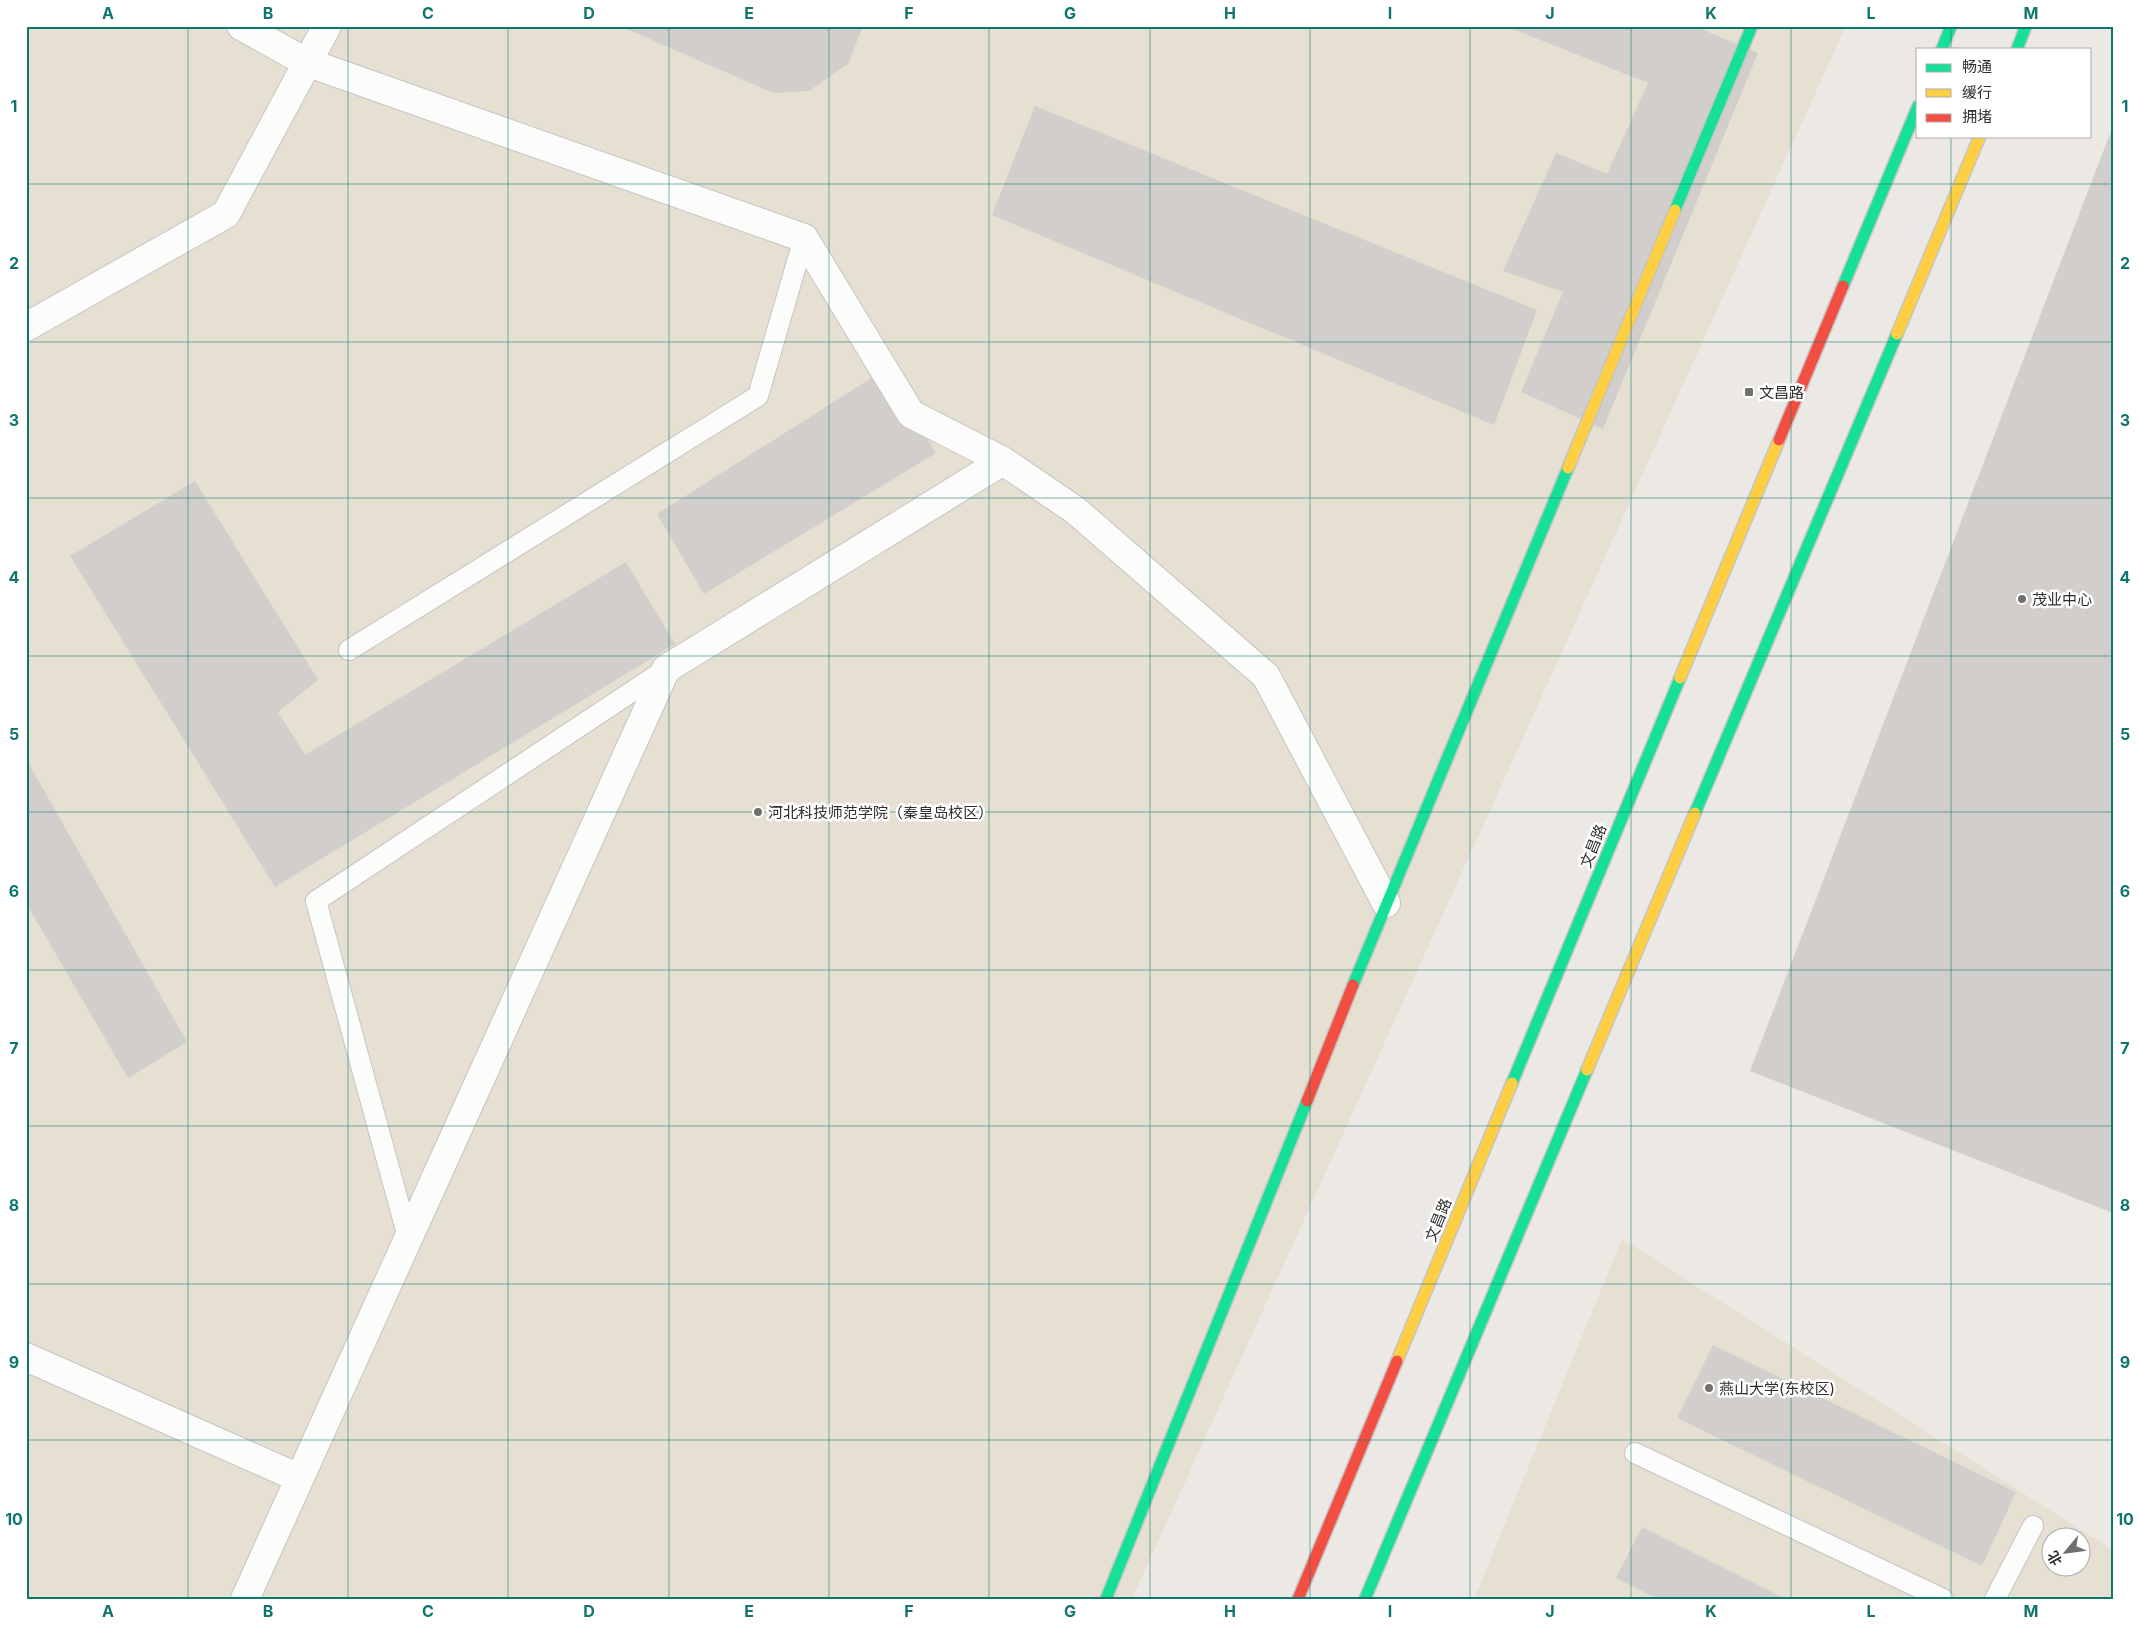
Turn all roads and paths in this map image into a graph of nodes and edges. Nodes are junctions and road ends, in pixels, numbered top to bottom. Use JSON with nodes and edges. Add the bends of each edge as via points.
{"nodes":[{"id":1,"x":241,"y":26,"type":"edge"},
{"id":2,"x":327,"y":26,"type":"edge"},
{"id":3,"x":1752,"y":26,"type":"edge"},
{"id":4,"x":1951,"y":26,"type":"edge"},
{"id":5,"x":2026,"y":26,"type":"edge"},
{"id":6,"x":1942,"y":48,"type":"edge"},
{"id":7,"x":2017,"y":48,"type":"edge"},
{"id":8,"x":306,"y":62,"type":"junction"},
{"id":9,"x":1916,"y":111,"type":"edge"},
{"id":10,"x":1979,"y":138,"type":"edge"},
{"id":11,"x":804,"y":238,"type":"junction"},
{"id":12,"x":26,"y":327,"type":"edge"},
{"id":13,"x":1003,"y":462,"type":"junction"},
{"id":14,"x":349,"y":650,"type":"dead end"},
{"id":15,"x":666,"y":669,"type":"junction"},
{"id":16,"x":1386,"y":903,"type":"junction"},
{"id":17,"x":409,"y":1241,"type":"junction"},
{"id":18,"x":26,"y":1357,"type":"edge"},
{"id":19,"x":1635,"y":1452,"type":"dead end"},
{"id":20,"x":299,"y":1478,"type":"junction"},
{"id":21,"x":2033,"y":1526,"type":"dead end"},
{"id":22,"x":245,"y":1599,"type":"edge"},
{"id":23,"x":1106,"y":1599,"type":"edge"},
{"id":24,"x":1298,"y":1599,"type":"edge"},
{"id":25,"x":1365,"y":1599,"type":"edge"},
{"id":26,"x":1943,"y":1599,"type":"edge"},
{"id":27,"x":1995,"y":1599,"type":"edge"}],
"edges":[{"from":1,"to":8,"type":"street"},
{"from":2,"to":8,"type":"street"},
{"from":3,"to":16,"type":"main road"},
{"from":4,"to":6,"type":"main road"},
{"from":5,"to":7,"type":"main road"},
{"from":8,"to":11,"type":"street"},
{"from":8,"to":12,"type":"street","via":[[226,214]]},
{"from":9,"to":24,"type":"main road","name":"文昌路"},
{"from":10,"to":25,"type":"main road"},
{"from":11,"to":13,"type":"street","via":[[911,414]]},
{"from":11,"to":14,"type":"lane","via":[[758,396]]},
{"from":13,"to":15,"type":"street"},
{"from":13,"to":16,"type":"street","via":[[1076,510],[1266,676]]},
{"from":15,"to":17,"type":"street"},
{"from":15,"to":17,"type":"lane","via":[[316,901]]},
{"from":16,"to":23,"type":"main road"},
{"from":17,"to":20,"type":"street"},
{"from":18,"to":20,"type":"street"},
{"from":19,"to":26,"type":"lane"},
{"from":20,"to":22,"type":"street"},
{"from":21,"to":27,"type":"lane"}]}
